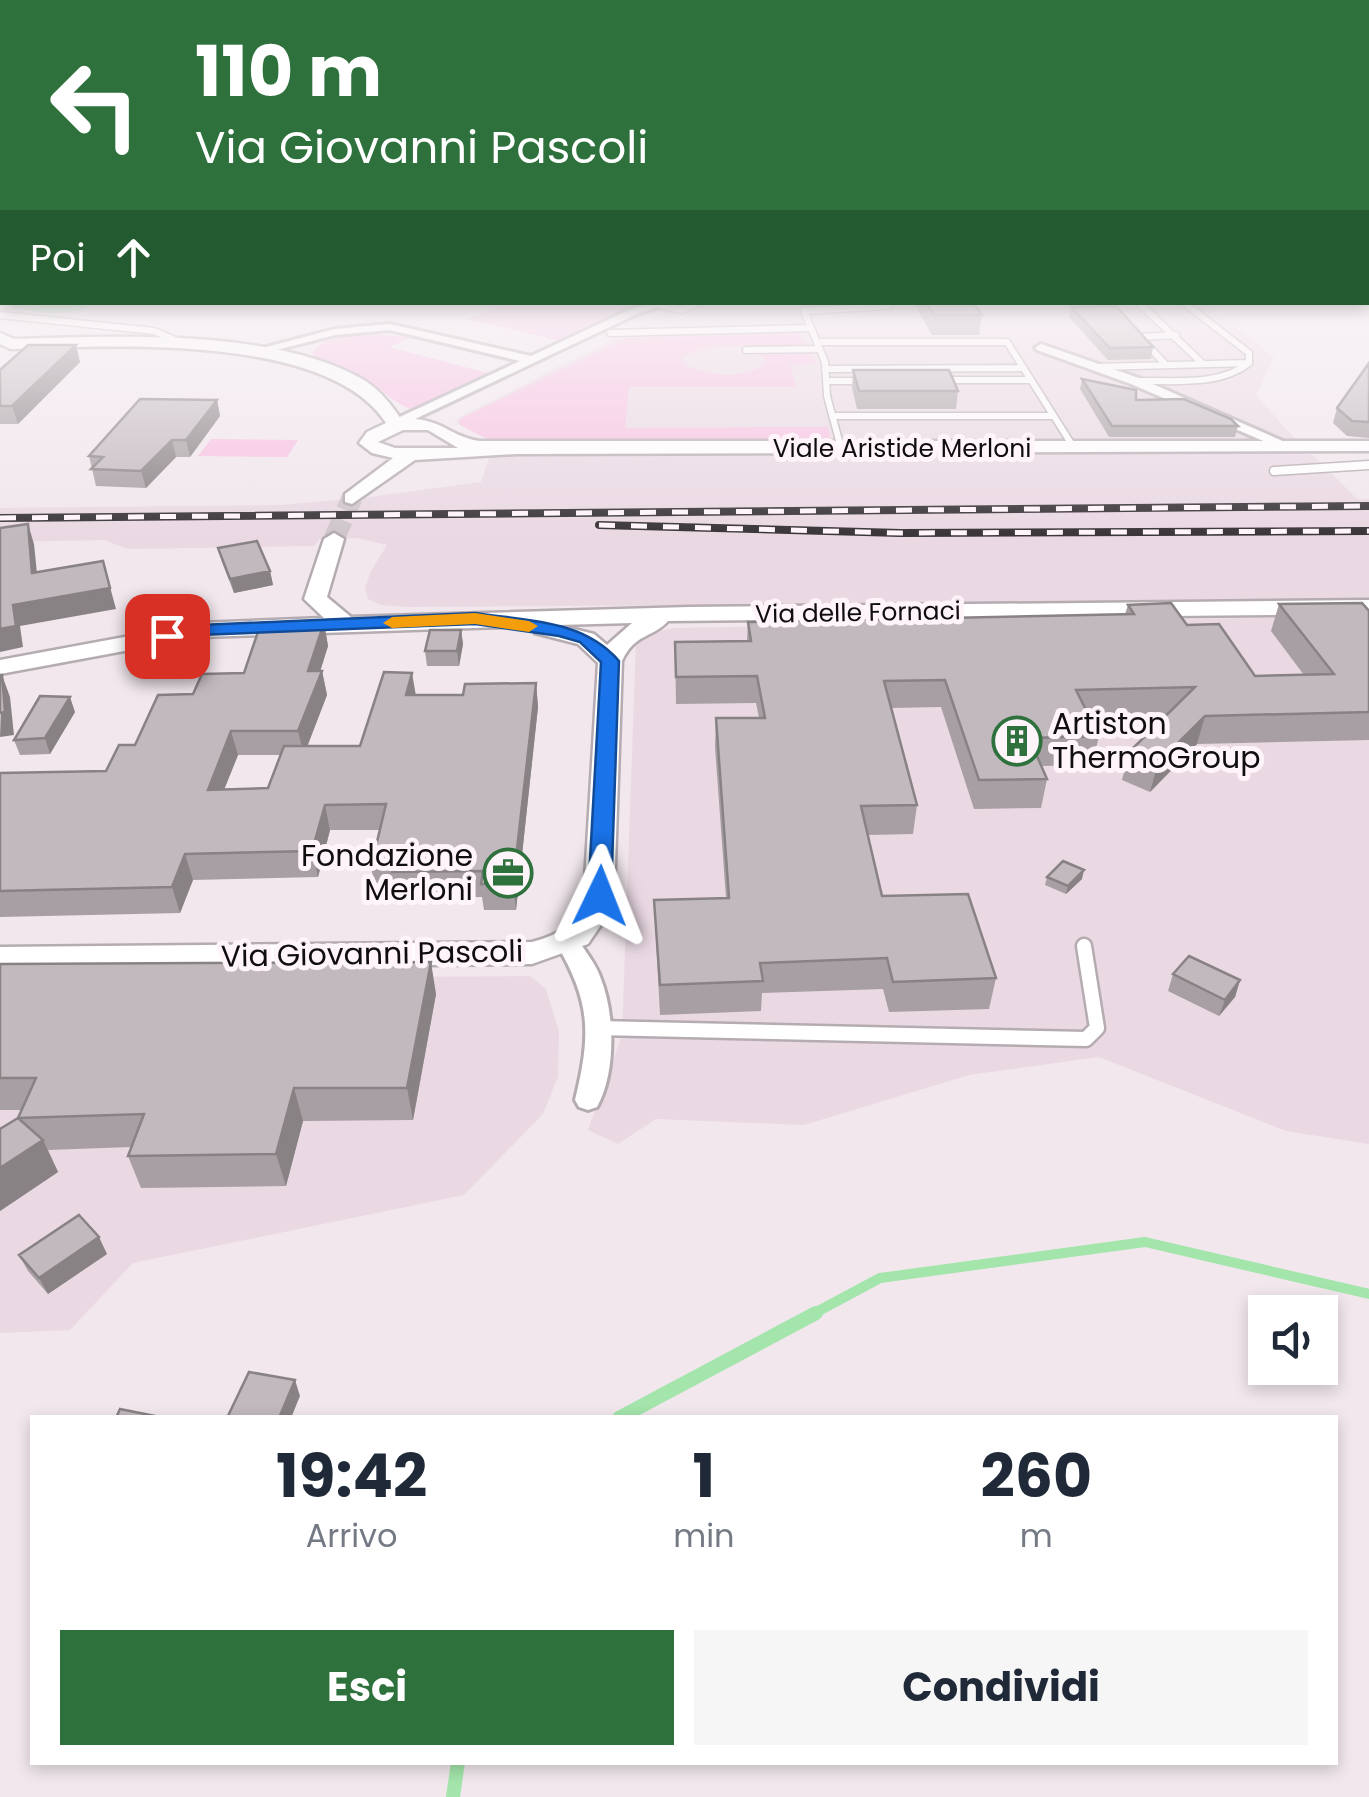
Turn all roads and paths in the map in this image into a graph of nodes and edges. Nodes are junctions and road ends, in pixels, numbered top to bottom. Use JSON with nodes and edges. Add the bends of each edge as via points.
{"nodes":[{"id":1,"x":313,"y":366,"type":"edge"},
{"id":2,"x":522,"y":366,"type":"edge"},
{"id":3,"x":544,"y":366,"type":"edge"},
{"id":4,"x":1093,"y":366,"type":"edge"},
{"id":5,"x":1136,"y":366,"type":"edge"},
{"id":6,"x":1178,"y":366,"type":"edge"},
{"id":7,"x":1247,"y":366,"type":"edge"},
{"id":8,"x":1096,"y":367,"type":"junction"},
{"id":9,"x":826,"y":368,"type":"joint"},
{"id":10,"x":1023,"y":368,"type":"joint"},
{"id":11,"x":1190,"y":378,"type":"junction"},
{"id":12,"x":938,"y":380,"type":"edge"},
{"id":13,"x":1031,"y":380,"type":"junction"},
{"id":14,"x":826,"y":381,"type":"junction"},
{"id":15,"x":882,"y":381,"type":"edge"},
{"id":16,"x":1135,"y":381,"type":"junction"},
{"id":17,"x":832,"y":416,"type":"junction"},
{"id":18,"x":1053,"y":416,"type":"junction"},
{"id":19,"x":397,"y":425,"type":"junction"},
{"id":20,"x":443,"y":433,"type":"junction"},
{"id":21,"x":1287,"y":446,"type":"junction"},
{"id":22,"x":1369,"y":446,"type":"edge"},
{"id":23,"x":841,"y":448,"type":"junction"},
{"id":24,"x":1074,"y":448,"type":"junction"},
{"id":25,"x":516,"y":449,"type":"junction"},
{"id":26,"x":419,"y":454,"type":"junction"},
{"id":27,"x":1369,"y":462,"type":"edge"},
{"id":28,"x":1274,"y":471,"type":"dead end"},
{"id":29,"x":352,"y":498,"type":"tunnel mouth"},
{"id":30,"x":334,"y":539,"type":"tunnel mouth"},
{"id":31,"x":1369,"y":607,"type":"edge"},
{"id":32,"x":689,"y":614,"type":"junction"},
{"id":33,"x":475,"y":618,"type":"junction"},
{"id":34,"x":346,"y":625,"type":"junction"},
{"id":35,"x":610,"y":661,"type":"junction"},
{"id":36,"x":0,"y":667,"type":"edge"},
{"id":37,"x":568,"y":943,"type":"junction"},
{"id":38,"x":1084,"y":946,"type":"dead end"},
{"id":39,"x":0,"y":958,"type":"edge"},
{"id":40,"x":597,"y":1028,"type":"junction"},
{"id":41,"x":588,"y":1100,"type":"dead end"}],
"edges":[{"from":1,"to":19,"type":"main road","via":[[366,389]]},
{"from":2,"to":19,"type":"street"},
{"from":3,"to":20,"type":"street","via":[[453,411]]},
{"from":4,"to":8,"type":"street"},
{"from":5,"to":8,"type":"lane"},
{"from":6,"to":11,"type":"lane"},
{"from":7,"to":11,"type":"lane","via":[[1228,376]]},
{"from":8,"to":16,"type":"street"},
{"from":9,"to":10,"type":"lane"},
{"from":9,"to":14,"type":"lane"},
{"from":10,"to":13,"type":"lane"},
{"from":11,"to":16,"type":"lane"},
{"from":12,"to":13,"type":"lane"},
{"from":13,"to":18,"type":"lane"},
{"from":14,"to":15,"type":"lane"},
{"from":14,"to":17,"type":"lane"},
{"from":16,"to":21,"type":"street"},
{"from":17,"to":18,"type":"lane"},
{"from":17,"to":23,"type":"lane"},
{"from":18,"to":24,"type":"lane"},
{"from":19,"to":20,"type":"main road","name":"Viale Aristide Merloni"},
{"from":19,"to":26,"type":"main road","name":"Viale Aristide Merloni","via":[[368,443],[387,454]]},
{"from":20,"to":25,"type":"main road","name":"Viale Aristide Merloni"},
{"from":20,"to":26,"type":"main road"},
{"from":21,"to":22,"type":"main road"},
{"from":21,"to":24,"type":"main road","name":"Viale Aristide Merloni"},
{"from":21,"to":27,"type":"main road"},
{"from":23,"to":24,"type":"main road","name":"Viale Aristide Merloni"},
{"from":23,"to":25,"type":"main road","name":"Viale Aristide Merloni"},
{"from":25,"to":26,"type":"main road","name":"Viale Aristide Merloni"},
{"from":26,"to":29,"type":"main road","via":[[376,476]]},
{"from":27,"to":28,"type":"lane"},
{"from":30,"to":34,"type":"main road","via":[[315,598]]},
{"from":31,"to":32,"type":"main road","name":"Via delle Fornaci"},
{"from":32,"to":33,"type":"main road","name":"Via delle Fornaci"},
{"from":32,"to":35,"type":"main road","via":[[630,631]]},
{"from":33,"to":34,"type":"main road","name":"Via delle Fornaci"},
{"from":33,"to":35,"type":"main road","via":[[574,634]]},
{"from":34,"to":36,"type":"main road","via":[[200,630]]},
{"from":35,"to":37,"type":"main road","name":"Via Giovanni Pascoli","via":[[600,896],[586,932]]},
{"from":37,"to":39,"type":"main road","name":"Via Giovanni Pascoli","via":[[532,953],[458,955]]},
{"from":37,"to":40,"type":"street","via":[[589,979]]},
{"from":38,"to":40,"type":"lane","via":[[1097,1028],[1086,1038]]},
{"from":40,"to":41,"type":"street"}]}
